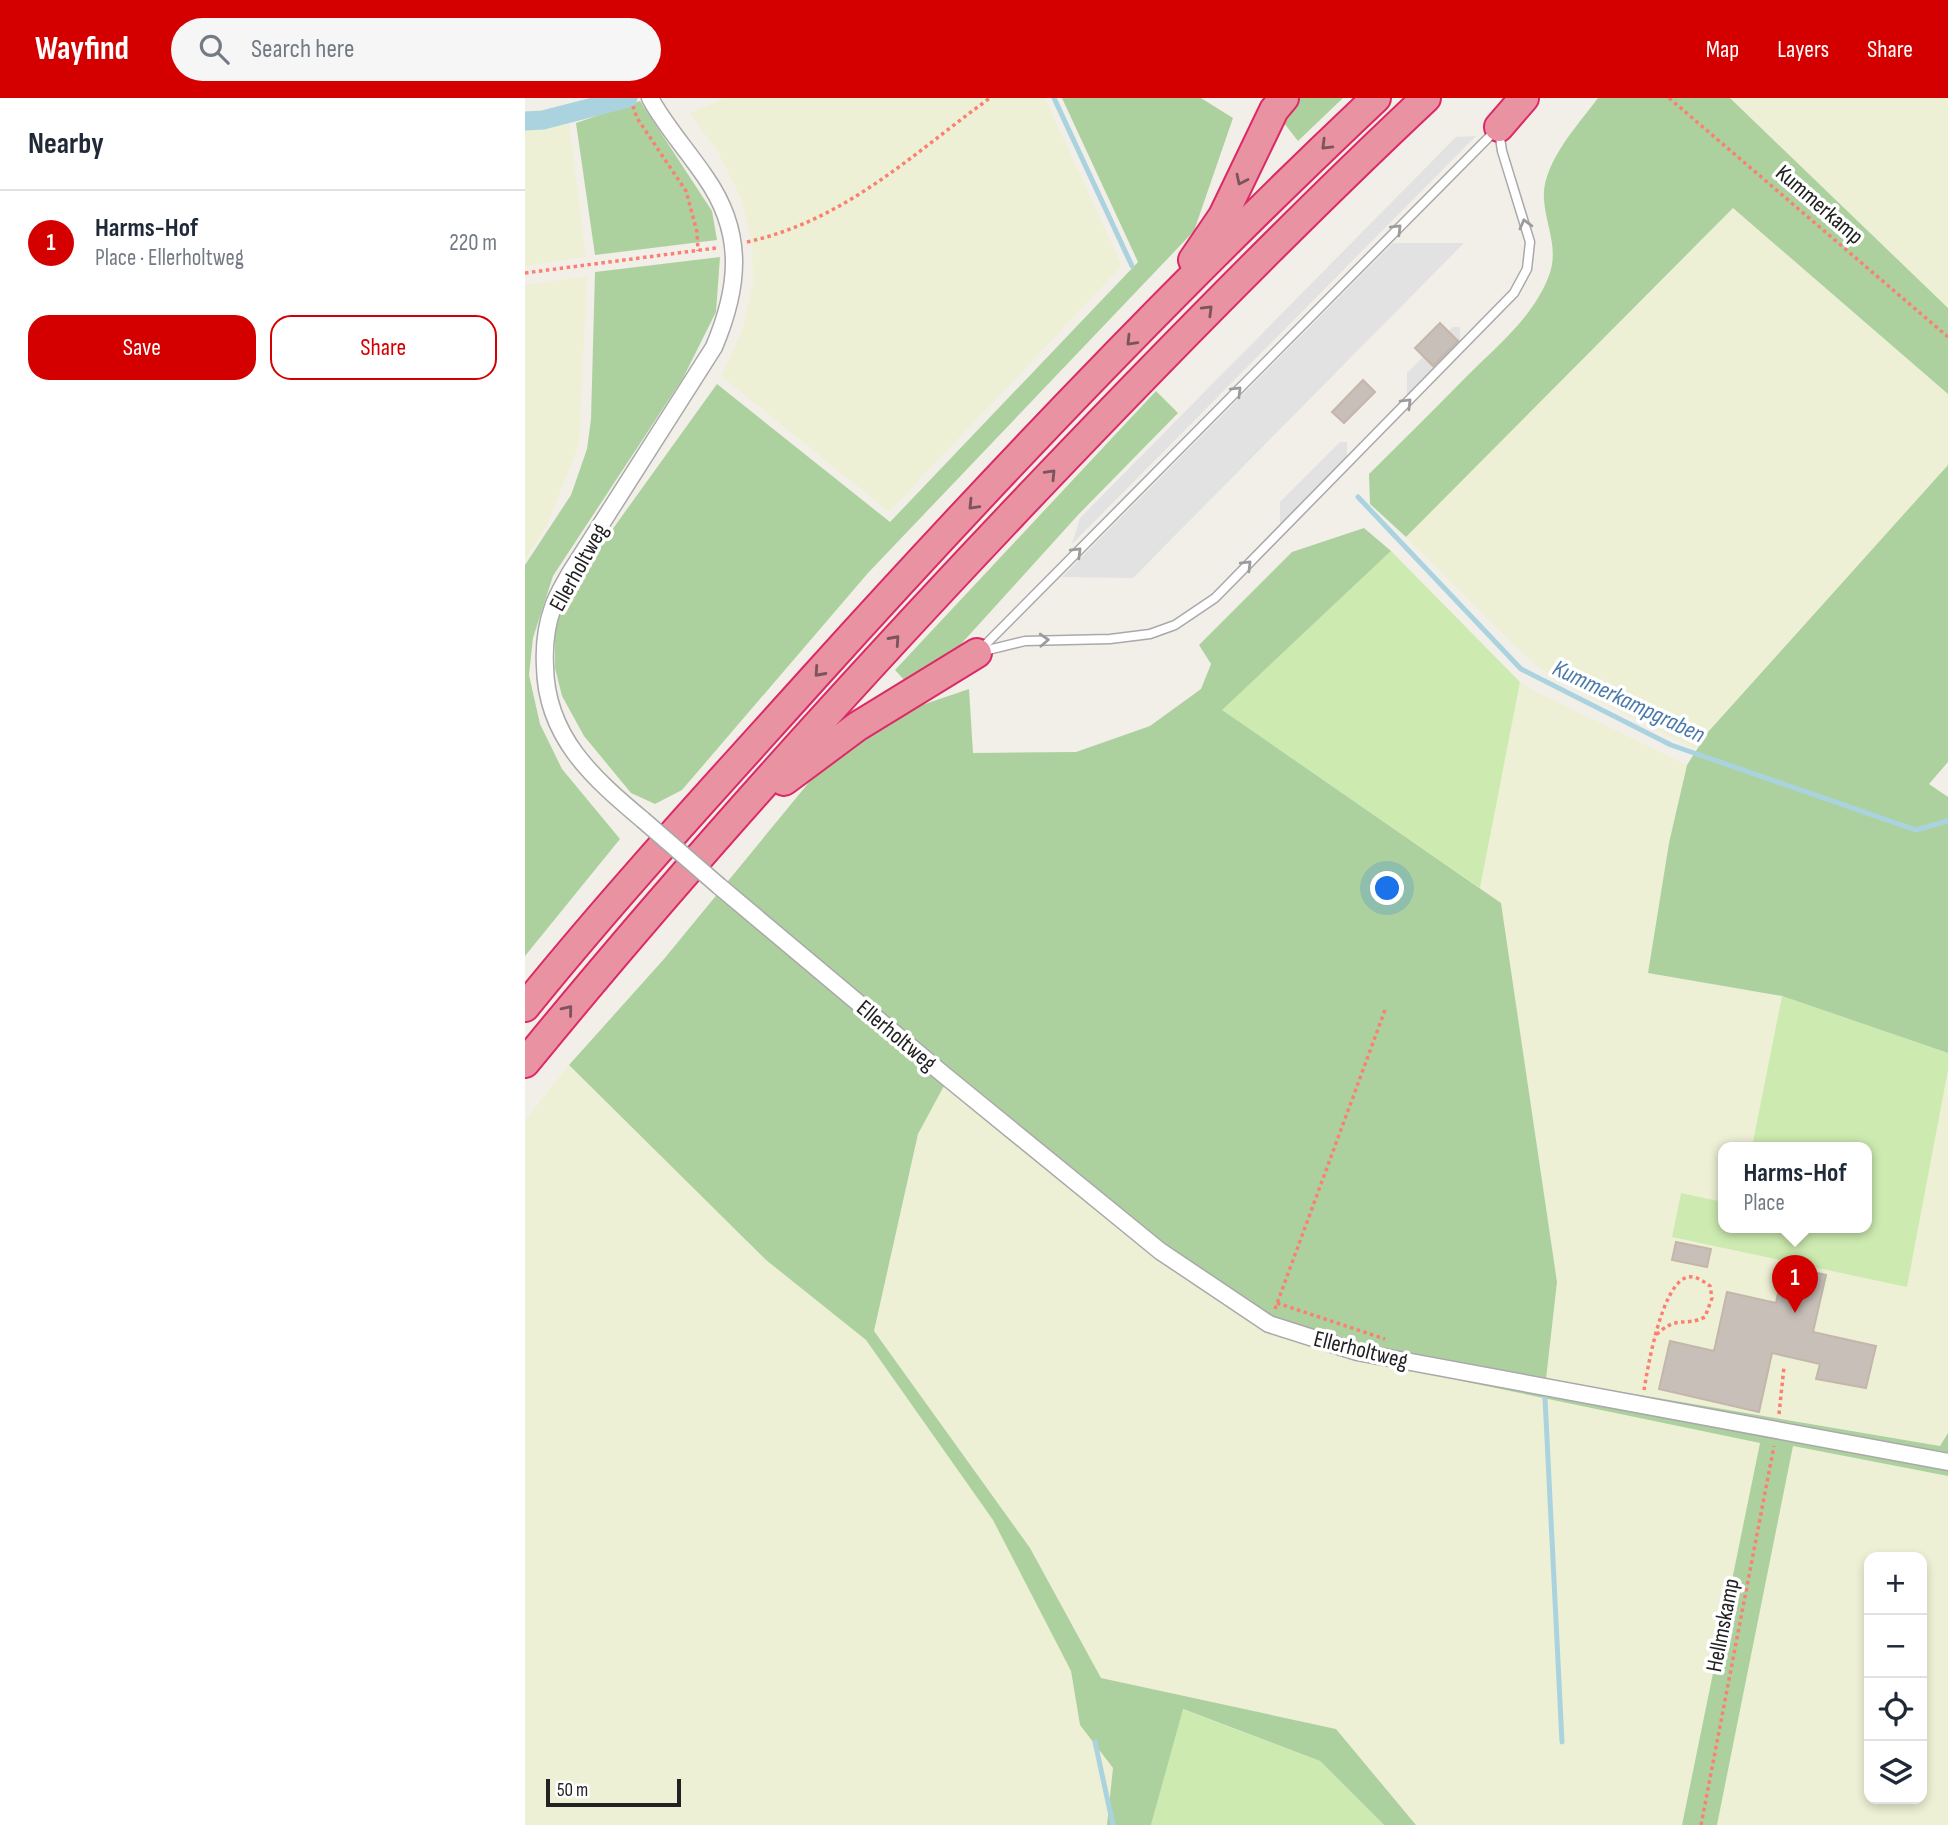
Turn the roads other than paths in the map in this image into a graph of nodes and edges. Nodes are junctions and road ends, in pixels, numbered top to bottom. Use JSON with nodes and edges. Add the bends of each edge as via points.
{"nodes":[{"id":1,"x":650,"y":98,"type":"edge"},
{"id":2,"x":1283,"y":98,"type":"edge"},
{"id":3,"x":1376,"y":98,"type":"edge"},
{"id":4,"x":1426,"y":98,"type":"edge"},
{"id":5,"x":1524,"y":98,"type":"edge"},
{"id":6,"x":1499,"y":127,"type":"junction"},
{"id":7,"x":1157,"y":314,"type":"junction"},
{"id":8,"x":977,"y":653,"type":"junction"},
{"id":9,"x":716,"y":835,"type":"junction"},
{"id":10,"x":525,"y":1007,"type":"edge"},
{"id":11,"x":525,"y":1063,"type":"edge"},
{"id":12,"x":1948,"y":1462,"type":"edge"}],
"edges":[{"from":1,"to":12,"type":"street","name":"Ellerholtweg","bridge":true,"via":[[720,201],[733,246],[732,291],[714,347],[570,573],[553,608],[544,645],[545,683],[554,719],[575,755],[603,787],[1150,1243],[1269,1324],[1355,1352]]},
{"from":2,"to":7,"type":"highway","one_way":true,"via":[[1223,216]]},
{"from":3,"to":7,"type":"highway","one_way":true},
{"from":9,"to":4,"type":"highway","one_way":true,"via":[[953,576],[1170,349]]},
{"from":5,"to":6,"type":"highway"},
{"from":8,"to":6,"type":"lane","one_way":true},
{"from":8,"to":6,"type":"lane","one_way":true,"via":[[1025,641],[1150,634],[1175,625],[1215,598],[1514,293],[1527,269],[1530,242]]},
{"from":7,"to":10,"type":"highway","one_way":true,"via":[[926,554],[691,813]]},
{"from":8,"to":9,"type":"highway","via":[[813,757]]},
{"from":11,"to":9,"type":"highway","one_way":true}]}
